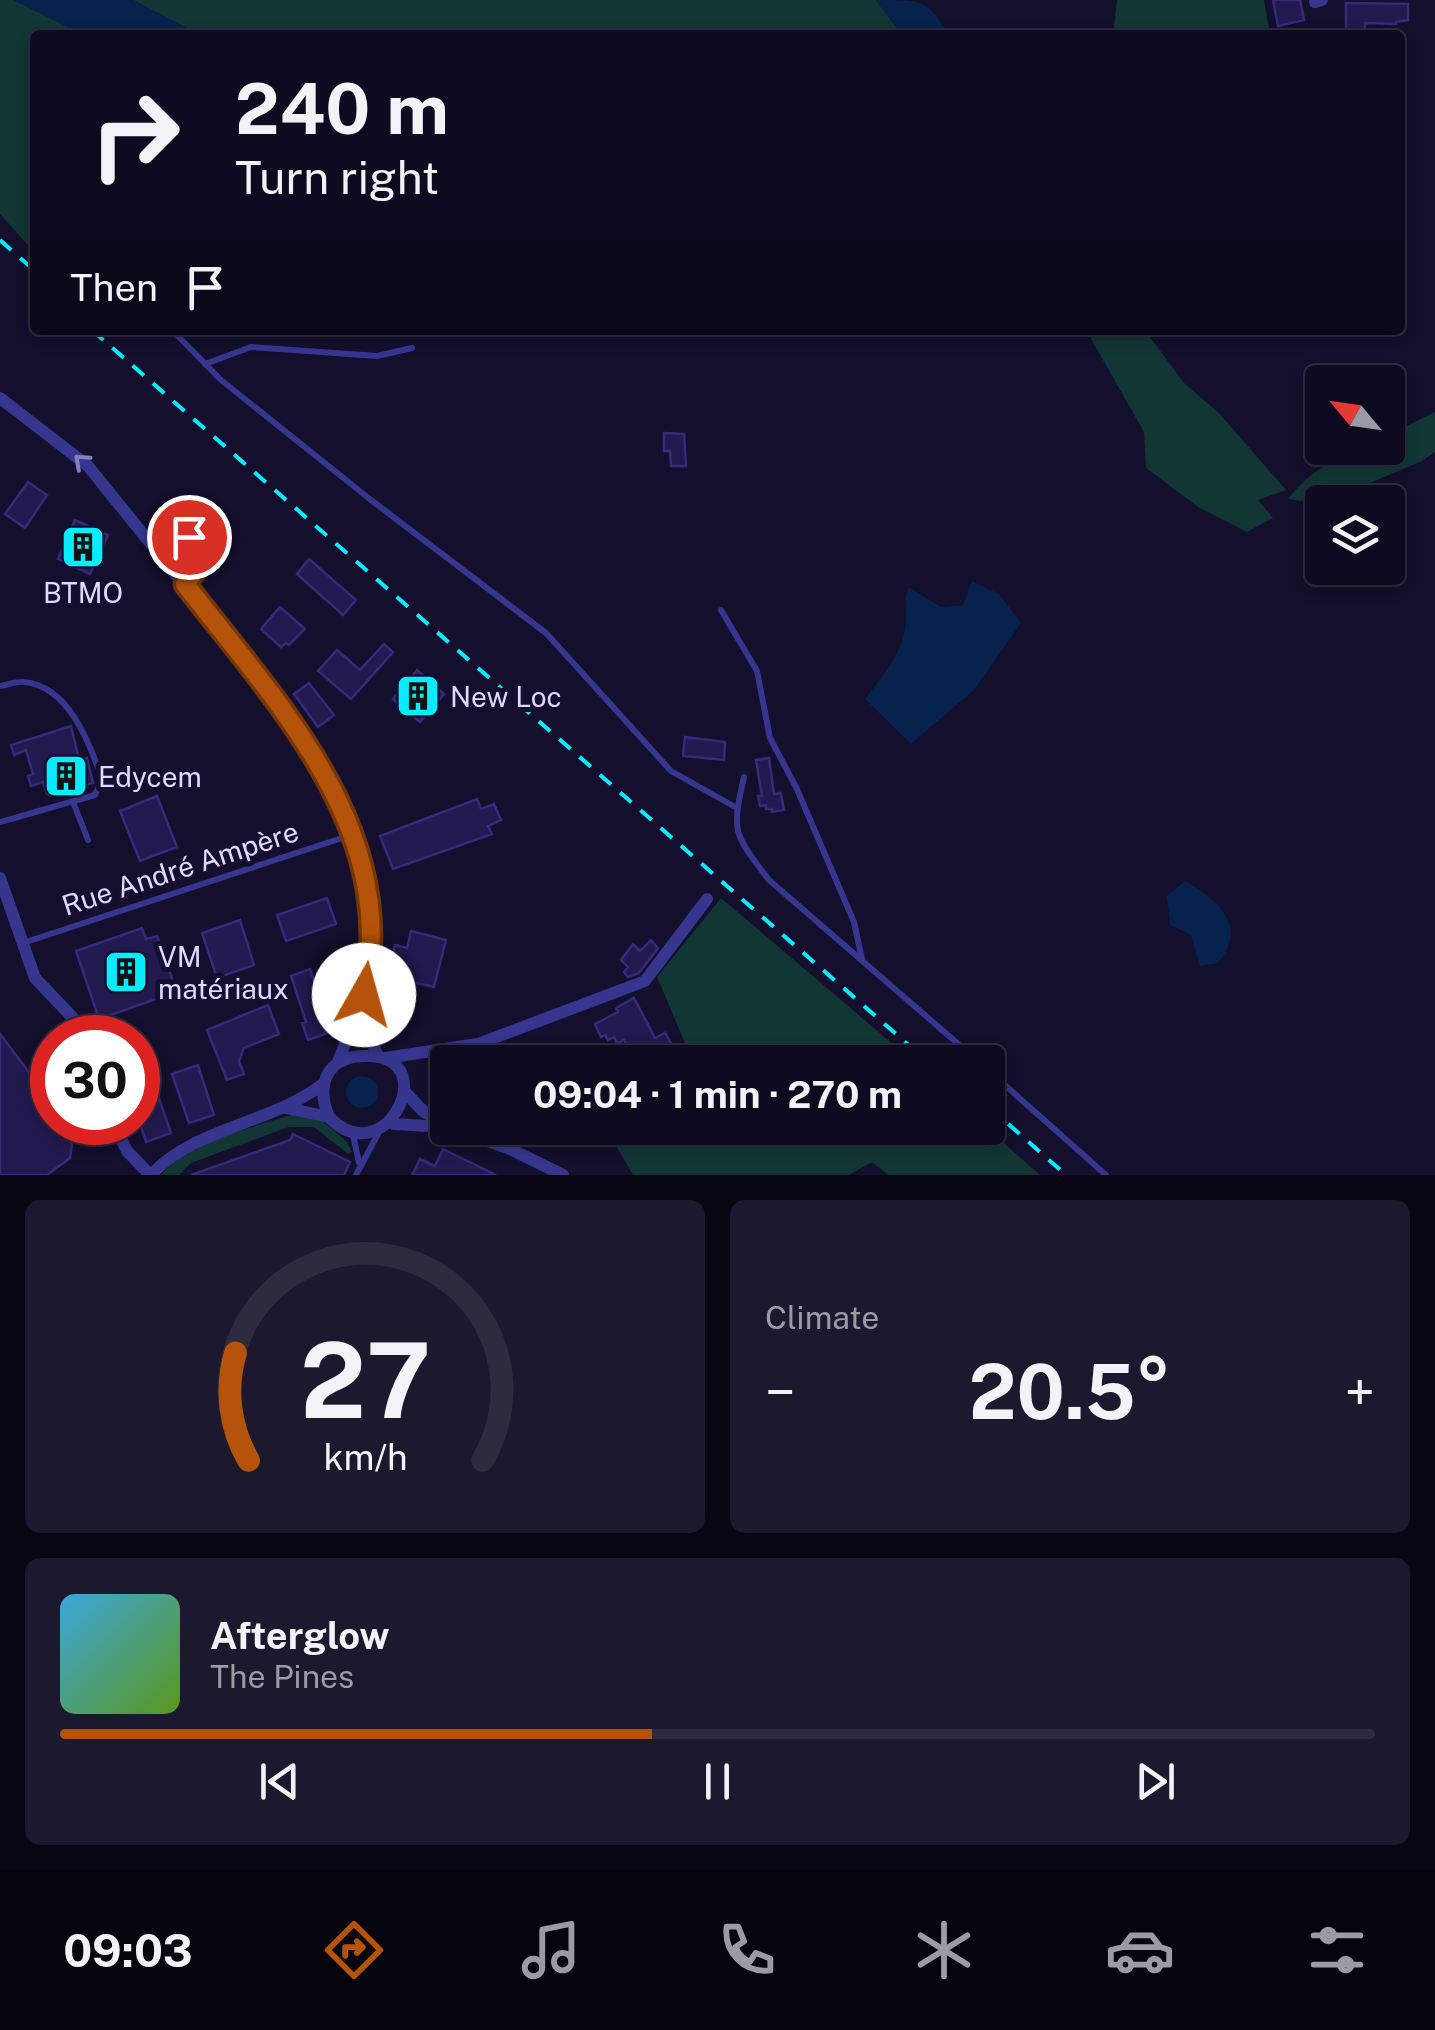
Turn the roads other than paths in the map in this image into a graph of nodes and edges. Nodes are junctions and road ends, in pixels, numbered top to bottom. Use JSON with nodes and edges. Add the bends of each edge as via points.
{"nodes":[{"id":1,"x":177,"y":335,"type":"edge"},
{"id":2,"x":412,"y":348,"type":"dead end"},
{"id":3,"x":206,"y":364,"type":"junction"},
{"id":4,"x":0,"y":398,"type":"edge"},
{"id":5,"x":165,"y":560,"type":"junction"},
{"id":6,"x":185,"y":584,"type":"junction"},
{"id":7,"x":721,"y":610,"type":"dead end"},
{"id":8,"x":0,"y":686,"type":"edge"},
{"id":9,"x":744,"y":777,"type":"dead end"},
{"id":10,"x":73,"y":802,"type":"junction"},
{"id":11,"x":736,"y":808,"type":"junction"},
{"id":12,"x":0,"y":822,"type":"edge"},
{"id":13,"x":352,"y":834,"type":"junction"},
{"id":14,"x":88,"y":840,"type":"dead end"},
{"id":15,"x":0,"y":878,"type":"edge"},
{"id":16,"x":706,"y":899,"type":"dead end"},
{"id":17,"x":22,"y":944,"type":"junction"},
{"id":18,"x":862,"y":960,"type":"junction"},
{"id":19,"x":364,"y":995,"type":"junction"},
{"id":20,"x":70,"y":1015,"type":"edge"},
{"id":21,"x":960,"y":1045,"type":"edge"},
{"id":22,"x":429,"y":1049,"type":"junction"},
{"id":23,"x":381,"y":1057,"type":"junction"},
{"id":24,"x":338,"y":1062,"type":"junction"},
{"id":25,"x":323,"y":1084,"type":"junction"},
{"id":26,"x":1005,"y":1085,"type":"edge"},
{"id":27,"x":403,"y":1087,"type":"junction"},
{"id":28,"x":286,"y":1108,"type":"junction"},
{"id":29,"x":329,"y":1117,"type":"junction"},
{"id":30,"x":394,"y":1124,"type":"junction"},
{"id":31,"x":378,"y":1134,"type":"junction"},
{"id":32,"x":353,"y":1135,"type":"junction"},
{"id":33,"x":124,"y":1145,"type":"edge"},
{"id":34,"x":499,"y":1145,"type":"edge"},
{"id":35,"x":360,"y":1165,"type":"junction"},
{"id":36,"x":150,"y":1175,"type":"edge"},
{"id":37,"x":356,"y":1175,"type":"edge"},
{"id":38,"x":563,"y":1175,"type":"edge"},
{"id":39,"x":1106,"y":1175,"type":"edge"}],
"edges":[{"from":1,"to":3,"type":"lane"},
{"from":2,"to":3,"type":"lane","via":[[376,356],[251,348]]},
{"from":3,"to":11,"type":"lane","via":[[546,633],[671,771]]},
{"from":5,"to":4,"type":"street","one_way":true,"via":[[88,466]]},
{"from":5,"to":6,"type":"street"},
{"from":5,"to":6,"type":"lane","via":[[165,545],[177,537],[201,546],[200,565]]},
{"from":6,"to":13,"type":"street","via":[[313,750]]},
{"from":7,"to":18,"type":"lane","via":[[757,671],[770,738],[854,922]]},
{"from":8,"to":10,"type":"lane","via":[[23,682],[45,689],[70,710],[102,779],[94,795]]},
{"from":9,"to":11,"type":"lane"},
{"from":10,"to":12,"type":"lane"},
{"from":10,"to":14,"type":"lane"},
{"from":11,"to":18,"type":"lane","via":[[733,820],[768,880]]},
{"from":13,"to":17,"type":"lane","name":"Rue André Ampère"},
{"from":13,"to":19,"type":"street","via":[[369,916]]},
{"from":15,"to":17,"type":"street"},
{"from":16,"to":22,"type":"street","via":[[646,981],[478,1044]]},
{"from":17,"to":20,"type":"street","via":[[35,978]]},
{"from":18,"to":21,"type":"lane"},
{"from":19,"to":23,"type":"street","via":[[367,1032]]},
{"from":19,"to":24,"type":"street"},
{"from":22,"to":23,"type":"street"},
{"from":22,"to":27,"type":"street"},
{"from":23,"to":24,"type":"street","via":[[353,1055]]},
{"from":23,"to":27,"type":"street"},
{"from":24,"to":25,"type":"street"},
{"from":25,"to":28,"type":"street"},
{"from":25,"to":29,"type":"street"},
{"from":26,"to":39,"type":"lane"},
{"from":27,"to":30,"type":"street","via":[[403,1109]]},
{"from":27,"to":30,"type":"street","via":[[448,1127]]},
{"from":28,"to":29,"type":"street"},
{"from":28,"to":36,"type":"street","via":[[184,1149]]},
{"from":29,"to":32,"type":"street"},
{"from":30,"to":31,"type":"street"},
{"from":31,"to":32,"type":"street"},
{"from":31,"to":35,"type":"lane"},
{"from":32,"to":35,"type":"lane"},
{"from":33,"to":36,"type":"street"},
{"from":34,"to":38,"type":"street"},
{"from":35,"to":37,"type":"lane"}]}
